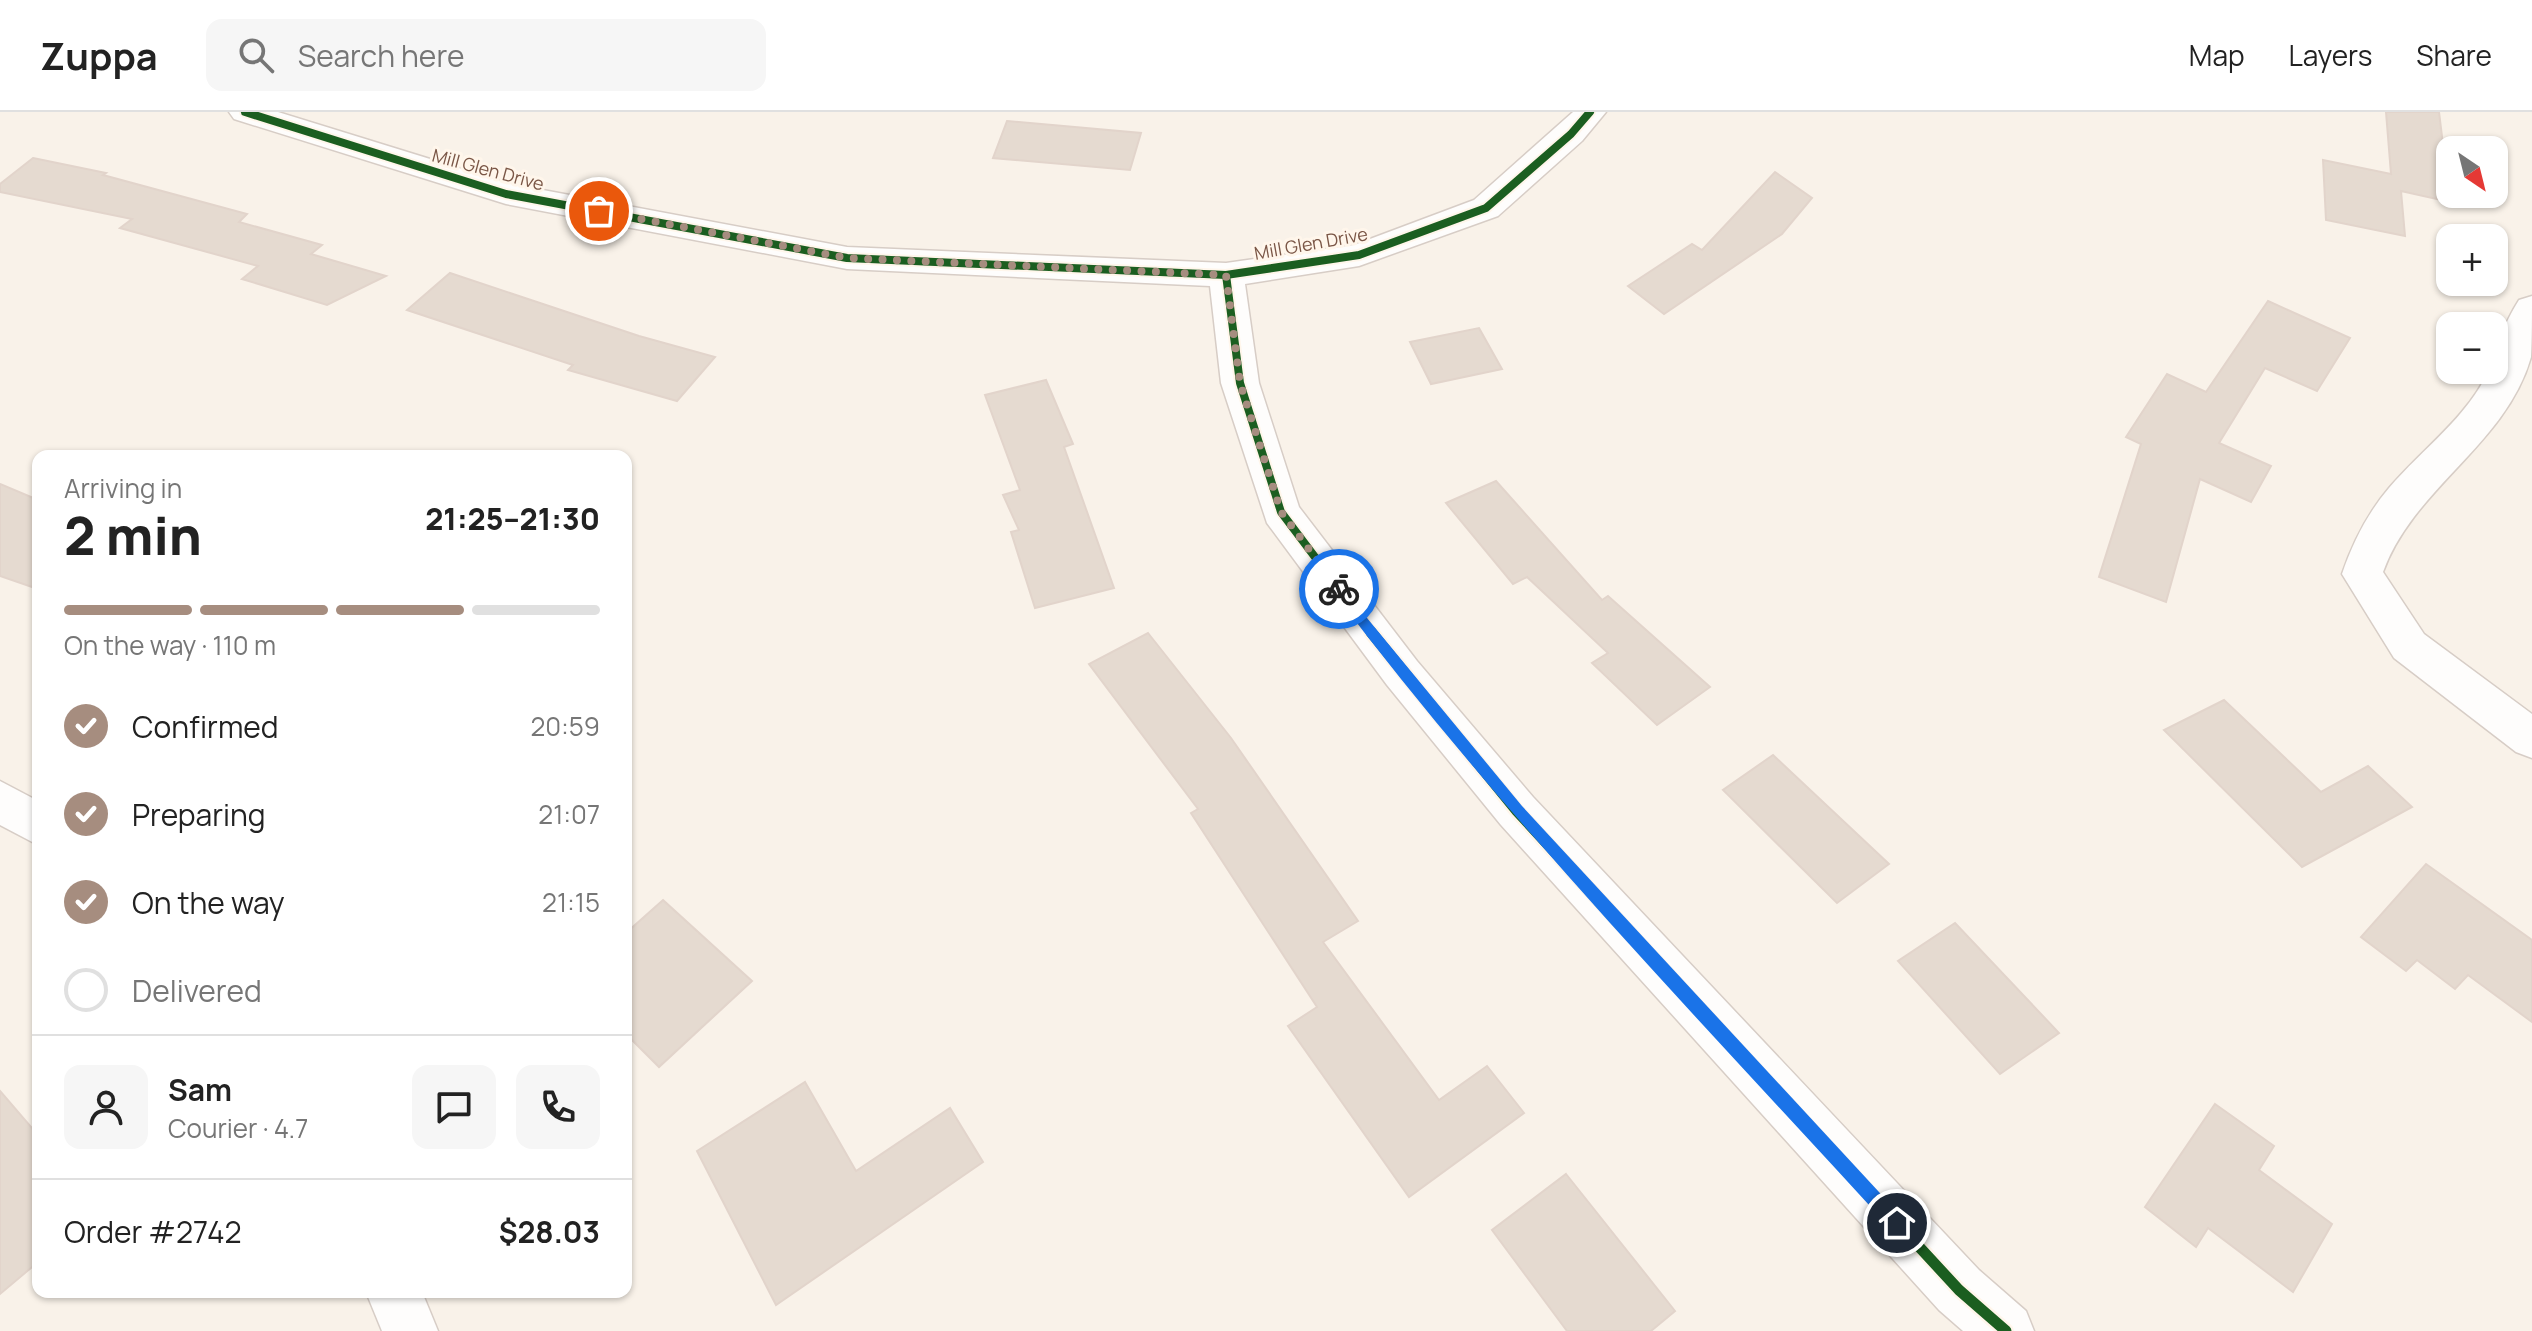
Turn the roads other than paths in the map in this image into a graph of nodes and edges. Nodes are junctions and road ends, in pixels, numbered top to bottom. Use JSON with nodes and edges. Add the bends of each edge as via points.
{"nodes":[{"id":1,"x":245,"y":112,"type":"edge"},
{"id":2,"x":1590,"y":112,"type":"edge"},
{"id":3,"x":1226,"y":275,"type":"junction"},
{"id":4,"x":2532,"y":308,"type":"edge"},
{"id":5,"x":2532,"y":739,"type":"edge"},
{"id":6,"x":0,"y":801,"type":"edge"},
{"id":7,"x":32,"y":821,"type":"edge"},
{"id":8,"x":396,"y":1298,"type":"edge"},
{"id":9,"x":410,"y":1331,"type":"edge"},
{"id":10,"x":2006,"y":1331,"type":"edge"}],
"edges":[{"from":1,"to":3,"type":"street","name":"Mill Glen Drive","via":[[506,194],[847,258]]},
{"from":2,"to":3,"type":"street","name":"Mill Glen Drive","via":[[1486,208],[1359,255]]},
{"from":3,"to":10,"type":"street","via":[[1240,383],[1281,512],[1402,673],[1517,811],[1959,1290]]},
{"from":4,"to":5,"type":"street","via":[[2496,393],[2391,510],[2370,544],[2362,574],[2409,646]]},
{"from":6,"to":7,"type":"street"},
{"from":8,"to":9,"type":"street"}]}
